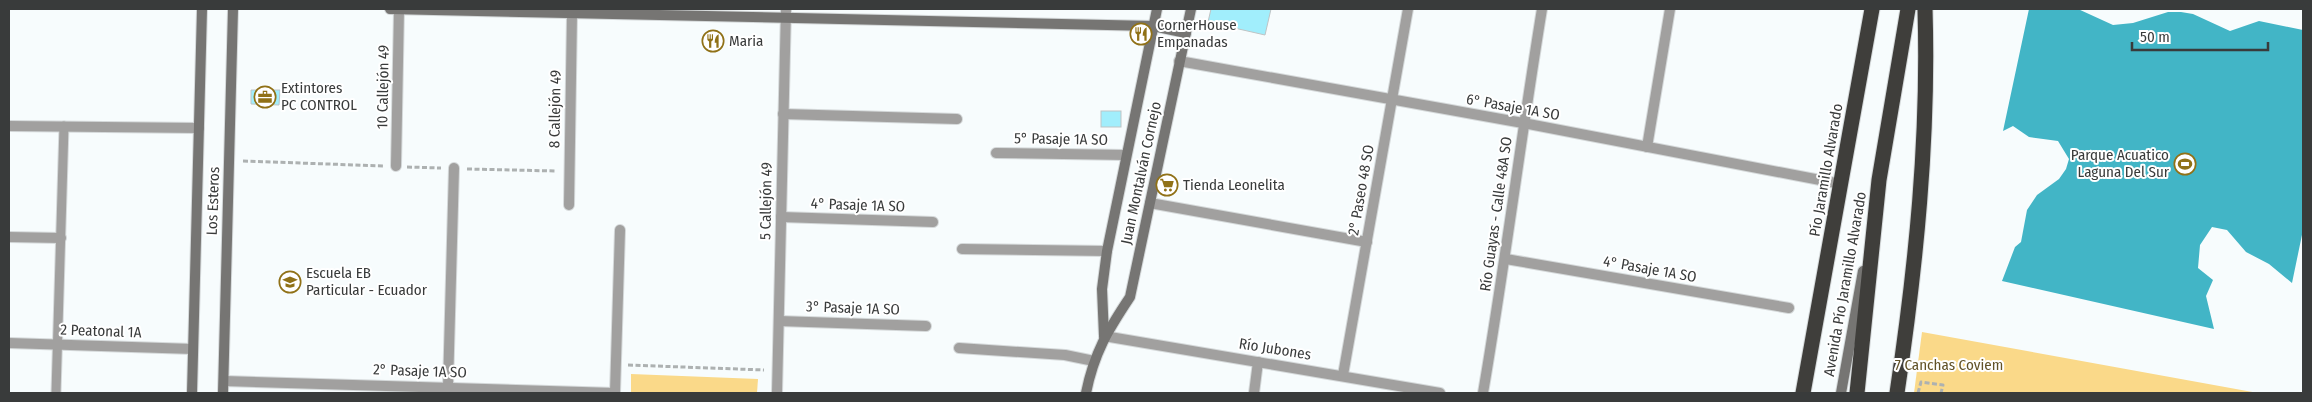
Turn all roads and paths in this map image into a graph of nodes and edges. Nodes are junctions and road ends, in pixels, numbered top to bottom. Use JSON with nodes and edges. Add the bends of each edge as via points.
{"nodes":[{"id":1,"x":202,"y":9,"type":"edge"},
{"id":2,"x":233,"y":9,"type":"edge"},
{"id":3,"x":390,"y":9,"type":"edge"},
{"id":4,"x":399,"y":9,"type":"edge"},
{"id":5,"x":1157,"y":9,"type":"edge"},
{"id":6,"x":1191,"y":9,"type":"edge"},
{"id":7,"x":1408,"y":9,"type":"edge"},
{"id":8,"x":1542,"y":9,"type":"edge"},
{"id":9,"x":1670,"y":9,"type":"edge"},
{"id":10,"x":1872,"y":9,"type":"edge"},
{"id":11,"x":1908,"y":9,"type":"edge"},
{"id":12,"x":1925,"y":9,"type":"edge"},
{"id":13,"x":572,"y":13,"type":"junction"},
{"id":14,"x":786,"y":13,"type":"edge"},
{"id":15,"x":1153,"y":26,"type":"junction"},
{"id":16,"x":1186,"y":33,"type":"junction"},
{"id":17,"x":1179,"y":62,"type":"junction"},
{"id":18,"x":1391,"y":100,"type":"junction"},
{"id":19,"x":783,"y":114,"type":"junction"},
{"id":20,"x":957,"y":119,"type":"dead end"},
{"id":21,"x":1524,"y":123,"type":"junction"},
{"id":22,"x":9,"y":126,"type":"edge"},
{"id":23,"x":64,"y":126,"type":"junction"},
{"id":24,"x":199,"y":128,"type":"junction"},
{"id":25,"x":1647,"y":147,"type":"junction"},
{"id":26,"x":996,"y":153,"type":"dead end"},
{"id":27,"x":1126,"y":155,"type":"junction"},
{"id":28,"x":396,"y":166,"type":"dead end"},
{"id":29,"x":454,"y":168,"type":"dead end"},
{"id":30,"x":1879,"y":180,"type":"junction"},
{"id":31,"x":1841,"y":184,"type":"junction"},
{"id":32,"x":1150,"y":203,"type":"junction"},
{"id":33,"x":569,"y":205,"type":"dead end"},
{"id":34,"x":781,"y":217,"type":"junction"},
{"id":35,"x":934,"y":222,"type":"dead end"},
{"id":36,"x":620,"y":230,"type":"dead end"},
{"id":37,"x":9,"y":237,"type":"edge"},
{"id":38,"x":61,"y":238,"type":"junction"},
{"id":39,"x":1367,"y":242,"type":"junction"},
{"id":40,"x":962,"y":249,"type":"dead end"},
{"id":41,"x":1108,"y":251,"type":"junction"},
{"id":42,"x":1506,"y":259,"type":"junction"},
{"id":43,"x":1789,"y":308,"type":"dead end"},
{"id":44,"x":779,"y":321,"type":"junction"},
{"id":45,"x":926,"y":326,"type":"dead end"},
{"id":46,"x":1104,"y":336,"type":"junction"},
{"id":47,"x":1813,"y":337,"type":"junction"},
{"id":48,"x":9,"y":343,"type":"edge"},
{"id":49,"x":58,"y":344,"type":"junction"},
{"id":50,"x":959,"y":348,"type":"dead end"},
{"id":51,"x":193,"y":349,"type":"junction"},
{"id":52,"x":1094,"y":361,"type":"junction"},
{"id":53,"x":1258,"y":362,"type":"junction"},
{"id":54,"x":615,"y":365,"type":"junction"},
{"id":55,"x":777,"y":370,"type":"junction"},
{"id":56,"x":1343,"y":376,"type":"junction"},
{"id":57,"x":224,"y":381,"type":"junction"},
{"id":58,"x":448,"y":387,"type":"junction"},
{"id":59,"x":1394,"y":389,"type":"edge"},
{"id":60,"x":56,"y":393,"type":"edge"},
{"id":61,"x":192,"y":393,"type":"edge"},
{"id":62,"x":223,"y":393,"type":"edge"},
{"id":63,"x":615,"y":393,"type":"edge"},
{"id":64,"x":777,"y":393,"type":"edge"},
{"id":65,"x":1086,"y":393,"type":"edge"},
{"id":66,"x":1254,"y":393,"type":"edge"},
{"id":67,"x":1404,"y":393,"type":"edge"},
{"id":68,"x":1440,"y":393,"type":"edge"},
{"id":69,"x":1483,"y":393,"type":"edge"},
{"id":70,"x":1803,"y":393,"type":"edge"},
{"id":71,"x":1808,"y":393,"type":"edge"},
{"id":72,"x":1842,"y":393,"type":"edge"},
{"id":73,"x":1857,"y":393,"type":"edge"},
{"id":74,"x":1897,"y":393,"type":"edge"},
{"id":75,"x":1918,"y":393,"type":"edge"},
{"id":76,"x":1941,"y":393,"type":"edge"}],
"edges":[{"from":1,"to":24,"type":"street","name":"Los Esteros"},
{"from":2,"to":57,"type":"street","name":"Los Esteros"},
{"from":3,"to":4,"type":"street"},
{"from":4,"to":13,"type":"street"},
{"from":4,"to":28,"type":"street","name":"10 Callejón 49"},
{"from":5,"to":15,"type":"street","name":"Juan Montalván Cornejo"},
{"from":6,"to":16,"type":"street","name":"Juan Montalván Cornejo"},
{"from":7,"to":18,"type":"street","name":"2° Paseo 48 SO"},
{"from":8,"to":21,"type":"street","name":"Río Guayas - Calle 48A SO"},
{"from":9,"to":25,"type":"street"},
{"from":10,"to":31,"type":"highway","name":"Pío Jaramillo Alvarado"},
{"from":11,"to":30,"type":"highway"},
{"from":12,"to":74,"type":"highway","via":[[1924,129],[1917,250]]},
{"from":13,"to":14,"type":"street"},
{"from":13,"to":33,"type":"street","name":"8 Callejón 49"},
{"from":14,"to":15,"type":"street"},
{"from":14,"to":19,"type":"street","name":"5 Callejón 49"},
{"from":15,"to":16,"type":"street"},
{"from":15,"to":27,"type":"street","name":"Juan Montalván Cornejo"},
{"from":16,"to":17,"type":"street","name":"Juan Montalván Cornejo"},
{"from":17,"to":18,"type":"street","name":"6° Pasaje 1A SO"},
{"from":17,"to":32,"type":"street","name":"Juan Montalván Cornejo"},
{"from":18,"to":21,"type":"street","name":"6° Pasaje 1A SO"},
{"from":18,"to":39,"type":"street","name":"2° Paseo 48 SO"},
{"from":19,"to":20,"type":"street"},
{"from":19,"to":34,"type":"street","name":"5 Callejón 49"},
{"from":21,"to":25,"type":"street","name":"6° Pasaje 1A SO"},
{"from":21,"to":42,"type":"street","name":"Río Guayas - Calle 48A SO"},
{"from":22,"to":23,"type":"street"},
{"from":23,"to":24,"type":"street"},
{"from":23,"to":38,"type":"lane"},
{"from":24,"to":51,"type":"street","name":"Los Esteros"},
{"from":25,"to":31,"type":"street","name":"6° Pasaje 1A SO"},
{"from":26,"to":27,"type":"street","name":"5° Pasaje 1A SO"},
{"from":27,"to":41,"type":"street","name":"Juan Montalván Cornejo"},
{"from":29,"to":58,"type":"street"},
{"from":30,"to":72,"type":"street","name":"Avenida Pío Jaramillo Alvarado"},
{"from":30,"to":73,"type":"highway"},
{"from":31,"to":47,"type":"highway","name":"Pío Jaramillo Alvarado"},
{"from":32,"to":39,"type":"street"},
{"from":32,"to":46,"type":"street","name":"Juan Montalván Cornejo","via":[[1130,297]]},
{"from":34,"to":35,"type":"street","name":"4° Pasaje 1A SO"},
{"from":34,"to":44,"type":"street","name":"5 Callejón 49"},
{"from":36,"to":54,"type":"street"},
{"from":37,"to":38,"type":"street"},
{"from":38,"to":49,"type":"lane"},
{"from":39,"to":56,"type":"street","name":"2° Paseo 48 SO"},
{"from":40,"to":41,"type":"street"},
{"from":41,"to":46,"type":"street","name":"Juan Montalván Cornejo","via":[[1102,289]]},
{"from":42,"to":43,"type":"street","name":"4° Pasaje 1A SO"},
{"from":42,"to":69,"type":"street","name":"Río Guayas - Calle 48A SO"},
{"from":44,"to":45,"type":"street","name":"3° Pasaje 1A SO"},
{"from":44,"to":55,"type":"street","name":"5 Callejón 49"},
{"from":46,"to":52,"type":"street","name":"Juan Montalván Cornejo"},
{"from":46,"to":53,"type":"street","name":"Río Jubones"},
{"from":47,"to":70,"type":"highway","name":"Pío Jaramillo Alvarado"},
{"from":47,"to":71,"type":"street","name":"Avenida Pío Jaramillo Alvarado"},
{"from":48,"to":49,"type":"street","name":"2 Peatonal 1A"},
{"from":49,"to":51,"type":"street","name":"2 Peatonal 1A"},
{"from":49,"to":60,"type":"lane"},
{"from":50,"to":52,"type":"street","via":[[1065,355]]},
{"from":51,"to":61,"type":"street","name":"Los Esteros"},
{"from":52,"to":65,"type":"street","name":"Juan Montalván Cornejo"},
{"from":53,"to":56,"type":"street","name":"Río Jubones"},
{"from":53,"to":66,"type":"street"},
{"from":54,"to":55,"type":"path"},
{"from":54,"to":63,"type":"street"},
{"from":55,"to":64,"type":"street","name":"5 Callejón 49"},
{"from":56,"to":59,"type":"street","name":"Río Jubones"},
{"from":57,"to":58,"type":"street","name":"2° Pasaje 1A SO"},
{"from":57,"to":62,"type":"street","name":"Los Esteros"},
{"from":58,"to":63,"type":"street","name":"2° Pasaje 1A SO"},
{"from":59,"to":67,"type":"lane"},
{"from":59,"to":68,"type":"street","name":"Río Jubones"},
{"from":75,"to":76,"type":"path","via":[[1921,382],[1943,386]]}]}
